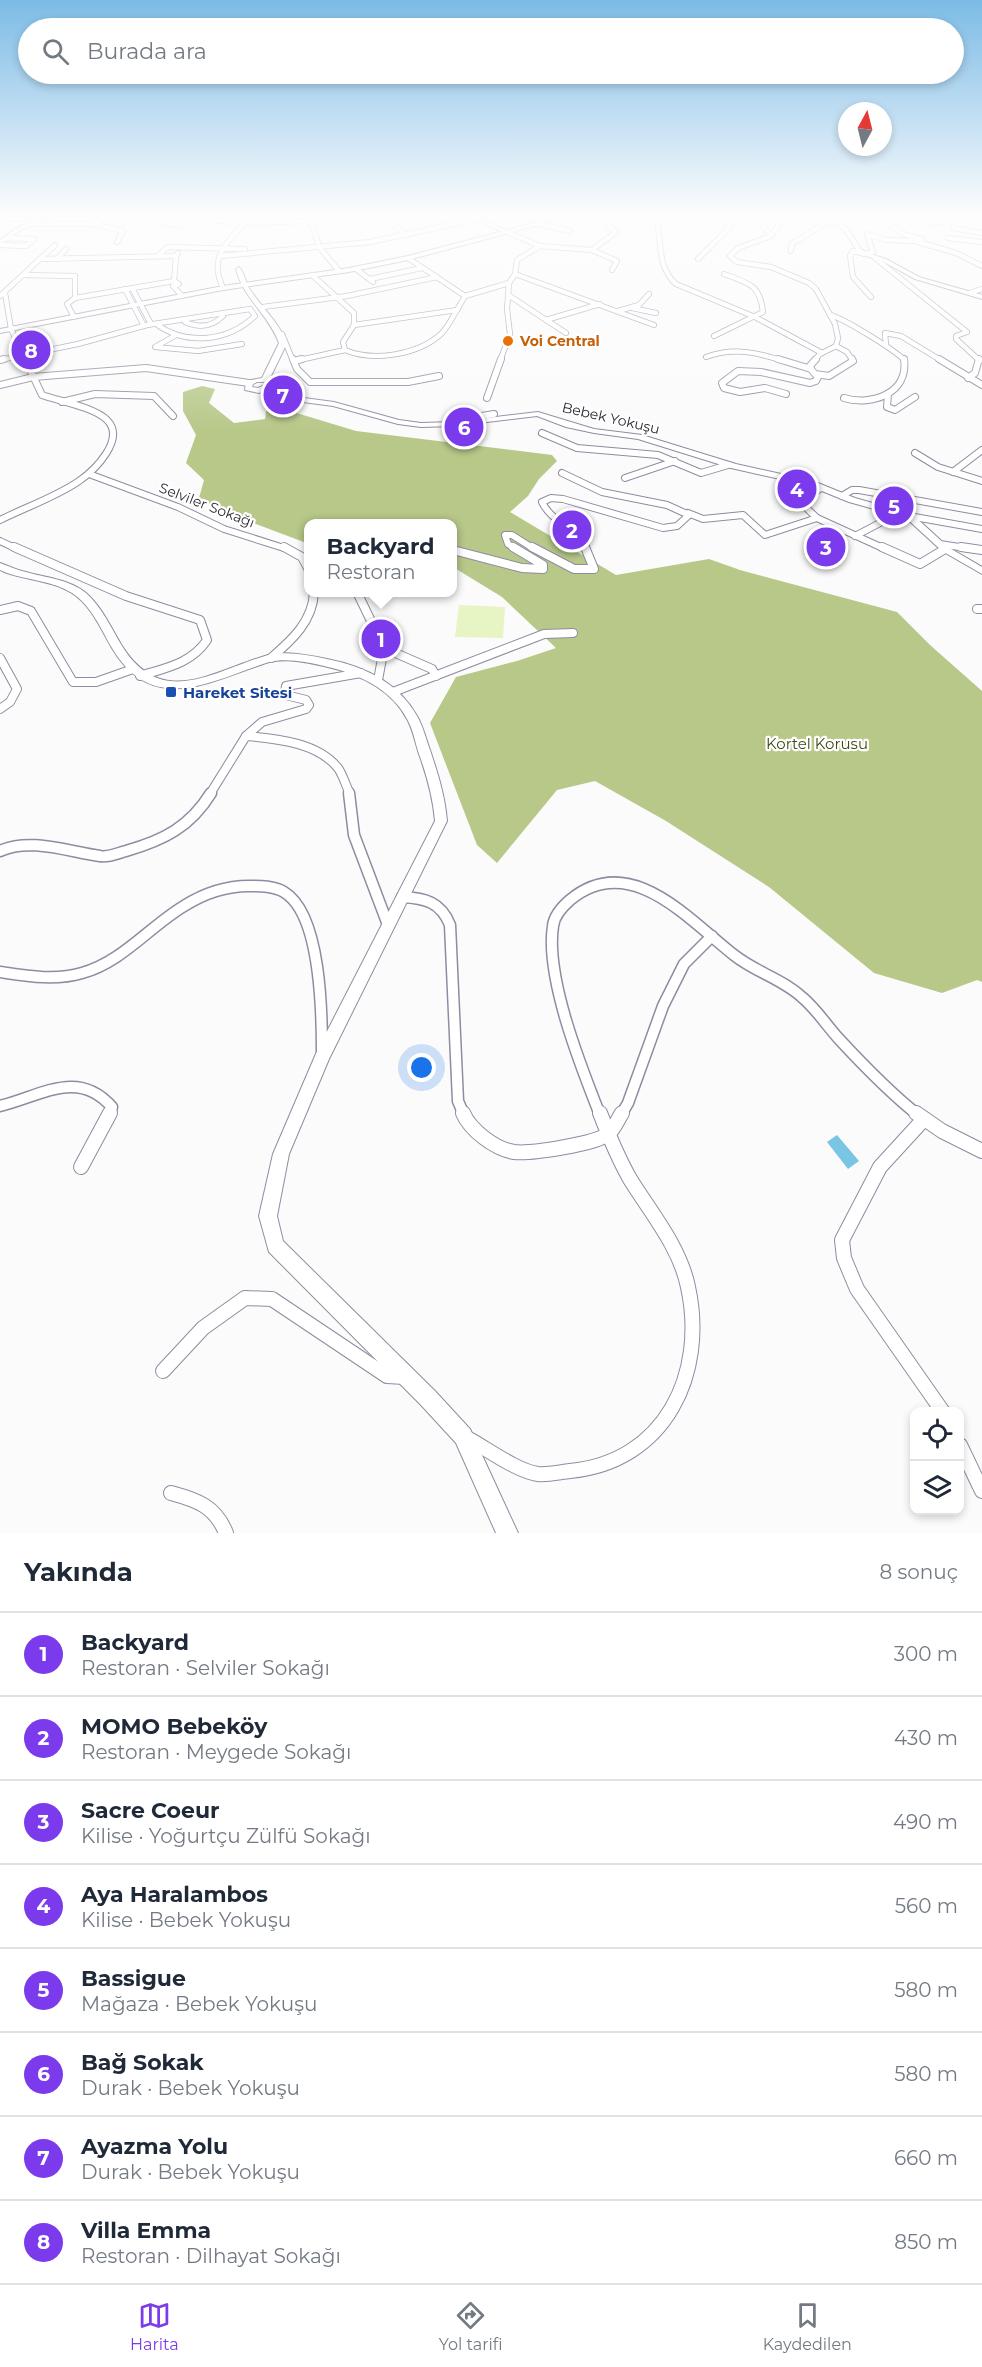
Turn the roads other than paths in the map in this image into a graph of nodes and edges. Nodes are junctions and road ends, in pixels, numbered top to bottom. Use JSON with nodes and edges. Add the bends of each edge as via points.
{"nodes":[{"id":1,"x":75,"y":288,"type":"edge"},
{"id":2,"x":137,"y":288,"type":"edge"},
{"id":3,"x":174,"y":288,"type":"edge"},
{"id":4,"x":223,"y":288,"type":"edge"},
{"id":5,"x":247,"y":288,"type":"edge"},
{"id":6,"x":326,"y":288,"type":"edge"},
{"id":7,"x":389,"y":288,"type":"edge"},
{"id":8,"x":452,"y":288,"type":"edge"},
{"id":9,"x":496,"y":288,"type":"edge"},
{"id":10,"x":509,"y":288,"type":"edge"},
{"id":11,"x":553,"y":288,"type":"edge"},
{"id":12,"x":684,"y":288,"type":"edge"},
{"id":13,"x":753,"y":288,"type":"edge"},
{"id":14,"x":814,"y":288,"type":"edge"},
{"id":15,"x":861,"y":288,"type":"edge"},
{"id":16,"x":912,"y":288,"type":"edge"},
{"id":17,"x":951,"y":288,"type":"edge"},
{"id":18,"x":129,"y":289,"type":"junction"},
{"id":19,"x":382,"y":289,"type":"joint"},
{"id":20,"x":982,"y":289,"type":"edge"},
{"id":21,"x":970,"y":293,"type":"junction"},
{"id":22,"x":252,"y":294,"type":"junction"},
{"id":23,"x":649,"y":294,"type":"dead end"},
{"id":24,"x":508,"y":295,"type":"junction"},
{"id":25,"x":182,"y":296,"type":"junction"},
{"id":26,"x":335,"y":296,"type":"junction"},
{"id":27,"x":465,"y":296,"type":"junction"},
{"id":28,"x":872,"y":297,"type":"dead end"},
{"id":29,"x":982,"y":297,"type":"edge"},
{"id":30,"x":3,"y":298,"type":"edge"},
{"id":31,"x":75,"y":298,"type":"junction"},
{"id":32,"x":600,"y":304,"type":"junction"},
{"id":33,"x":0,"y":305,"type":"edge"},
{"id":34,"x":137,"y":305,"type":"junction"},
{"id":35,"x":262,"y":307,"type":"junction"},
{"id":36,"x":630,"y":308,"type":"junction"},
{"id":37,"x":249,"y":309,"type":"junction"},
{"id":38,"x":457,"y":310,"type":"junction"},
{"id":39,"x":618,"y":311,"type":"junction"},
{"id":40,"x":656,"y":313,"type":"dead end"},
{"id":41,"x":830,"y":315,"type":"junction"},
{"id":42,"x":74,"y":317,"type":"junction"},
{"id":43,"x":755,"y":317,"type":"junction"},
{"id":44,"x":546,"y":320,"type":"junction"},
{"id":45,"x":150,"y":325,"type":"junction"},
{"id":46,"x":354,"y":325,"type":"junction"},
{"id":47,"x":654,"y":325,"type":"dead end"},
{"id":48,"x":11,"y":329,"type":"junction"},
{"id":49,"x":0,"y":331,"type":"edge"},
{"id":50,"x":280,"y":331,"type":"junction"},
{"id":51,"x":566,"y":333,"type":"dead end"},
{"id":52,"x":176,"y":335,"type":"junction"},
{"id":53,"x":714,"y":336,"type":"dead end"},
{"id":54,"x":242,"y":344,"type":"dead end"},
{"id":55,"x":886,"y":345,"type":"junction"},
{"id":56,"x":836,"y":346,"type":"junction"},
{"id":57,"x":345,"y":350,"type":"junction"},
{"id":58,"x":822,"y":352,"type":"junction"},
{"id":59,"x":23,"y":355,"type":"junction"},
{"id":60,"x":706,"y":357,"type":"dead end"},
{"id":61,"x":0,"y":360,"type":"edge"},
{"id":62,"x":294,"y":361,"type":"junction"},
{"id":63,"x":811,"y":369,"type":"junction"},
{"id":64,"x":819,"y":375,"type":"junction"},
{"id":65,"x":439,"y":376,"type":"dead end"},
{"id":66,"x":33,"y":377,"type":"junction"},
{"id":67,"x":968,"y":378,"type":"junction"},
{"id":68,"x":265,"y":380,"type":"junction"},
{"id":69,"x":249,"y":383,"type":"junction"},
{"id":70,"x":0,"y":385,"type":"edge"},
{"id":71,"x":982,"y":386,"type":"edge"},
{"id":72,"x":267,"y":389,"type":"junction"},
{"id":73,"x":786,"y":394,"type":"dead end"},
{"id":74,"x":888,"y":394,"type":"junction"},
{"id":75,"x":915,"y":397,"type":"dead end"},
{"id":76,"x":487,"y":398,"type":"dead end"},
{"id":77,"x":844,"y":398,"type":"dead end"},
{"id":78,"x":62,"y":402,"type":"junction"},
{"id":79,"x":494,"y":414,"type":"dead end"},
{"id":80,"x":173,"y":416,"type":"dead end"},
{"id":81,"x":454,"y":424,"type":"junction"},
{"id":82,"x":542,"y":433,"type":"dead end"},
{"id":83,"x":982,"y":450,"type":"edge"},
{"id":84,"x":915,"y":453,"type":"dead end"},
{"id":85,"x":675,"y":461,"type":"junction"},
{"id":86,"x":728,"y":465,"type":"junction"},
{"id":87,"x":953,"y":472,"type":"junction"},
{"id":88,"x":562,"y":473,"type":"dead end"},
{"id":89,"x":89,"y":474,"type":"junction"},
{"id":90,"x":625,"y":478,"type":"dead end"},
{"id":91,"x":982,"y":481,"type":"edge"},
{"id":92,"x":821,"y":488,"type":"junction"},
{"id":93,"x":842,"y":496,"type":"junction"},
{"id":94,"x":982,"y":512,"type":"edge"},
{"id":95,"x":688,"y":513,"type":"junction"},
{"id":96,"x":899,"y":513,"type":"junction"},
{"id":97,"x":909,"y":516,"type":"junction"},
{"id":98,"x":817,"y":518,"type":"junction"},
{"id":99,"x":0,"y":520,"type":"edge"},
{"id":100,"x":982,"y":529,"type":"edge"},
{"id":101,"x":855,"y":536,"type":"junction"},
{"id":102,"x":0,"y":541,"type":"edge"},
{"id":103,"x":942,"y":547,"type":"junction"},
{"id":104,"x":982,"y":550,"type":"edge"},
{"id":105,"x":457,"y":551,"type":"edge"},
{"id":106,"x":0,"y":558,"type":"edge"},
{"id":107,"x":304,"y":561,"type":"edge"},
{"id":108,"x":0,"y":566,"type":"edge"},
{"id":109,"x":982,"y":571,"type":"edge"},
{"id":110,"x":20,"y":573,"type":"junction"},
{"id":111,"x":313,"y":597,"type":"edge"},
{"id":112,"x":359,"y":597,"type":"edge"},
{"id":113,"x":0,"y":610,"type":"edge"},
{"id":114,"x":573,"y":633,"type":"dead end"},
{"id":115,"x":384,"y":648,"type":"junction"},
{"id":116,"x":271,"y":658,"type":"junction"},
{"id":117,"x":1,"y":663,"type":"edge"},
{"id":118,"x":137,"y":672,"type":"junction"},
{"id":119,"x":362,"y":673,"type":"junction"},
{"id":120,"x":436,"y":676,"type":"junction"},
{"id":121,"x":378,"y":681,"type":"junction"},
{"id":122,"x":393,"y":692,"type":"junction"},
{"id":123,"x":0,"y":709,"type":"edge"},
{"id":124,"x":246,"y":736,"type":"junction"},
{"id":125,"x":0,"y":851,"type":"edge"},
{"id":126,"x":402,"y":897,"type":"junction"},
{"id":127,"x":388,"y":925,"type":"junction"},
{"id":128,"x":712,"y":936,"type":"junction"},
{"id":129,"x":0,"y":972,"type":"edge"},
{"id":130,"x":322,"y":1054,"type":"junction"},
{"id":131,"x":0,"y":1106,"type":"edge"},
{"id":132,"x":924,"y":1119,"type":"junction"},
{"id":133,"x":609,"y":1134,"type":"junction"},
{"id":134,"x":982,"y":1151,"type":"edge"},
{"id":135,"x":81,"y":1167,"type":"dead end"},
{"id":136,"x":162,"y":1371,"type":"dead end"},
{"id":137,"x":408,"y":1377,"type":"junction"},
{"id":138,"x":940,"y":1407,"type":"edge"},
{"id":139,"x":463,"y":1436,"type":"junction"},
{"id":140,"x":964,"y":1453,"type":"edge"},
{"id":141,"x":982,"y":1491,"type":"edge"},
{"id":142,"x":171,"y":1493,"type":"dead end"},
{"id":143,"x":226,"y":1533,"type":"edge"},
{"id":144,"x":507,"y":1533,"type":"edge"}],
"edges":[{"from":1,"to":31,"type":"street"},
{"from":2,"to":18,"type":"street"},
{"from":3,"to":25,"type":"street"},
{"from":4,"to":25,"type":"main road"},
{"from":5,"to":22,"type":"street"},
{"from":6,"to":26,"type":"street"},
{"from":7,"to":19,"type":"street"},
{"from":8,"to":27,"type":"street"},
{"from":9,"to":27,"type":"street"},
{"from":10,"to":24,"type":"street"},
{"from":11,"to":32,"type":"street"},
{"from":12,"to":43,"type":"street"},
{"from":13,"to":43,"type":"street","via":[[761,296],[763,312]]},
{"from":14,"to":41,"type":"street"},
{"from":15,"to":28,"type":"street"},
{"from":16,"to":67,"type":"street","via":[[967,332],[956,339],[980,360],[975,373]]},
{"from":17,"to":21,"type":"street"},
{"from":18,"to":31,"type":"street"},
{"from":18,"to":34,"type":"street"},
{"from":19,"to":26,"type":"street"},
{"from":20,"to":21,"type":"street"},
{"from":21,"to":29,"type":"street"},
{"from":22,"to":35,"type":"street"},
{"from":22,"to":37,"type":"street"},
{"from":23,"to":36,"type":"street"},
{"from":24,"to":44,"type":"street"},
{"from":24,"to":76,"type":"street","via":[[510,334]]},
{"from":25,"to":34,"type":"main road"},
{"from":26,"to":35,"type":"street"},
{"from":26,"to":46,"type":"street","via":[[354,313]]},
{"from":27,"to":38,"type":"street"},
{"from":30,"to":33,"type":"street"},
{"from":30,"to":48,"type":"street"},
{"from":31,"to":42,"type":"street","via":[[67,304]]},
{"from":32,"to":39,"type":"street"},
{"from":32,"to":44,"type":"street"},
{"from":34,"to":42,"type":"main road"},
{"from":34,"to":45,"type":"street"},
{"from":35,"to":50,"type":"street"},
{"from":36,"to":39,"type":"street"},
{"from":36,"to":40,"type":"street"},
{"from":37,"to":45,"type":"street","via":[[221,314],[221,319],[207,325],[183,320]]},
{"from":37,"to":52,"type":"street","via":[[255,316],[250,323],[230,334],[197,338]]},
{"from":38,"to":46,"type":"street"},
{"from":38,"to":57,"type":"street","via":[[438,336],[417,346],[377,356]]},
{"from":39,"to":47,"type":"street"},
{"from":41,"to":55,"type":"street","via":[[846,320]]},
{"from":41,"to":56,"type":"street","via":[[838,338]]},
{"from":42,"to":48,"type":"main road"},
{"from":43,"to":53,"type":"street"},
{"from":43,"to":58,"type":"street"},
{"from":44,"to":51,"type":"street"},
{"from":45,"to":52,"type":"street"},
{"from":45,"to":59,"type":"street"},
{"from":46,"to":57,"type":"street","via":[[343,342]]},
{"from":48,"to":49,"type":"main road"},
{"from":48,"to":59,"type":"street"},
{"from":50,"to":62,"type":"street"},
{"from":50,"to":68,"type":"street","via":[[283,343]]},
{"from":52,"to":54,"type":"street","via":[[155,347],[177,352],[217,351]]},
{"from":55,"to":67,"type":"street","via":[[885,333],[901,336]]},
{"from":55,"to":74,"type":"street","via":[[906,360],[906,372]]},
{"from":56,"to":58,"type":"street"},
{"from":56,"to":64,"type":"street","via":[[853,361],[835,374]]},
{"from":57,"to":62,"type":"street"},
{"from":58,"to":63,"type":"street"},
{"from":59,"to":61,"type":"street"},
{"from":59,"to":66,"type":"street"},
{"from":60,"to":63,"type":"street","via":[[715,352],[749,351]]},
{"from":62,"to":65,"type":"street","via":[[310,382],[408,382]]},
{"from":63,"to":64,"type":"street"},
{"from":64,"to":73,"type":"street","via":[[814,382],[807,383],[738,371],[722,383],[732,392],[762,387]]},
{"from":66,"to":69,"type":"street","via":[[146,368]]},
{"from":66,"to":70,"type":"street"},
{"from":66,"to":78,"type":"street","via":[[42,395]]},
{"from":67,"to":71,"type":"street"},
{"from":68,"to":69,"type":"street"},
{"from":68,"to":72,"type":"street","via":[[272,383]]},
{"from":69,"to":72,"type":"street","name":"Bebek Yokuşu","via":[[250,389]]},
{"from":72,"to":81,"type":"street","name":"Bebek Yokuşu","via":[[280,397],[334,404],[398,422]]},
{"from":74,"to":75,"type":"street","via":[[887,407],[896,410]]},
{"from":74,"to":77,"type":"street","via":[[862,403]]},
{"from":78,"to":80,"type":"street","via":[[95,394],[154,396]]},
{"from":78,"to":89,"type":"street","via":[[108,421],[113,433],[110,449]]},
{"from":79,"to":81,"type":"street"},
{"from":81,"to":86,"type":"street","name":"Bebek Yokuşu","via":[[538,414],[594,431],[639,436]]},
{"from":82,"to":85,"type":"street","via":[[577,448],[658,455]]},
{"from":83,"to":87,"type":"street"},
{"from":84,"to":87,"type":"street","via":[[921,460]]},
{"from":85,"to":86,"type":"street","via":[[704,473]]},
{"from":85,"to":90,"type":"street"},
{"from":86,"to":92,"type":"street","name":"Bebek Yokuşu"},
{"from":87,"to":91,"type":"street"},
{"from":88,"to":95,"type":"street","via":[[602,492]]},
{"from":89,"to":99,"type":"street"},
{"from":89,"to":107,"type":"street","name":"Selviler Sokağı","via":[[178,507],[224,529],[280,545]]},
{"from":92,"to":93,"type":"street","name":"Bebek Yokuşu"},
{"from":92,"to":98,"type":"street","via":[[800,502]]},
{"from":93,"to":94,"type":"street","via":[[859,490]]},
{"from":93,"to":96,"type":"street","name":"Bebek Yokuşu"},
{"from":95,"to":98,"type":"street","via":[[703,519],[743,515],[765,535]]},
{"from":95,"to":105,"type":"street","via":[[682,523],[663,528],[556,497],[545,500],[542,502],[546,510],[580,537],[594,569],[586,571],[566,567],[512,535],[505,535],[508,544],[543,565],[543,569],[522,568]]},
{"from":96,"to":97,"type":"street","name":"Bebek Yokuşu"},
{"from":96,"to":101,"type":"street"},
{"from":97,"to":100,"type":"street"},
{"from":97,"to":103,"type":"street"},
{"from":98,"to":101,"type":"street"},
{"from":101,"to":103,"type":"street","via":[[920,564]]},
{"from":102,"to":118,"type":"street","via":[[126,596],[200,620],[207,640],[201,651],[185,661]]},
{"from":103,"to":104,"type":"street"},
{"from":103,"to":109,"type":"street"},
{"from":106,"to":110,"type":"street"},
{"from":108,"to":110,"type":"street"},
{"from":110,"to":118,"type":"street","via":[[69,586],[85,598]]},
{"from":111,"to":116,"type":"street","via":[[308,620]]},
{"from":112,"to":115,"type":"street"},
{"from":113,"to":118,"type":"street","via":[[18,606],[31,611],[73,682],[85,685]]},
{"from":114,"to":120,"type":"street","via":[[544,634]]},
{"from":115,"to":120,"type":"street","via":[[432,669]]},
{"from":115,"to":121,"type":"street"},
{"from":116,"to":118,"type":"street","via":[[207,680],[166,686],[144,679]]},
{"from":116,"to":119,"type":"street","via":[[334,663]]},
{"from":117,"to":123,"type":"street","via":[[17,689],[10,702]]},
{"from":119,"to":121,"type":"street"},
{"from":119,"to":124,"type":"street","via":[[286,686],[285,692],[290,696],[306,700],[306,709],[262,722]]},
{"from":120,"to":122,"type":"street"},
{"from":121,"to":122,"type":"street"},
{"from":122,"to":126,"type":"street","via":[[412,718],[439,793],[441,821]]},
{"from":124,"to":125,"type":"street","via":[[207,799],[181,828],[154,843],[104,856],[57,848],[11,846]]},
{"from":124,"to":127,"type":"street","via":[[281,740],[315,750],[338,768],[350,794],[354,835]]},
{"from":126,"to":127,"type":"street"},
{"from":126,"to":133,"type":"street","via":[[422,898],[446,912],[450,926],[458,1101],[466,1120],[484,1139],[513,1152],[575,1146]]},
{"from":127,"to":130,"type":"street"},
{"from":128,"to":132,"type":"street","via":[[750,967],[797,993],[875,1076]]},
{"from":128,"to":133,"type":"street","via":[[684,964],[663,1006],[628,1103]]},
{"from":128,"to":133,"type":"street","via":[[652,892],[616,882],[585,890],[567,903],[553,923],[551,951],[565,1010],[584,1073]]},
{"from":129,"to":130,"type":"street","via":[[59,980],[94,970],[210,891],[242,885],[270,887],[288,895],[301,911],[314,947]]},
{"from":130,"to":137,"type":"street","via":[[281,1154],[268,1216],[275,1246]]},
{"from":131,"to":135,"type":"street","via":[[72,1085],[104,1094],[112,1107],[108,1120]]},
{"from":132,"to":134,"type":"street","via":[[938,1132]]},
{"from":132,"to":138,"type":"street","via":[[880,1167],[842,1240],[844,1258],[857,1289]]},
{"from":133,"to":139,"type":"street","via":[[620,1161],[681,1266],[691,1303],[688,1369],[673,1409],[623,1458],[593,1469],[536,1473]]},
{"from":136,"to":137,"type":"street","via":[[203,1328],[245,1298],[272,1299],[387,1376]]},
{"from":137,"to":139,"type":"street"},
{"from":139,"to":144,"type":"street"},
{"from":140,"to":141,"type":"street"},
{"from":142,"to":143,"type":"street","via":[[212,1507]]}]}
